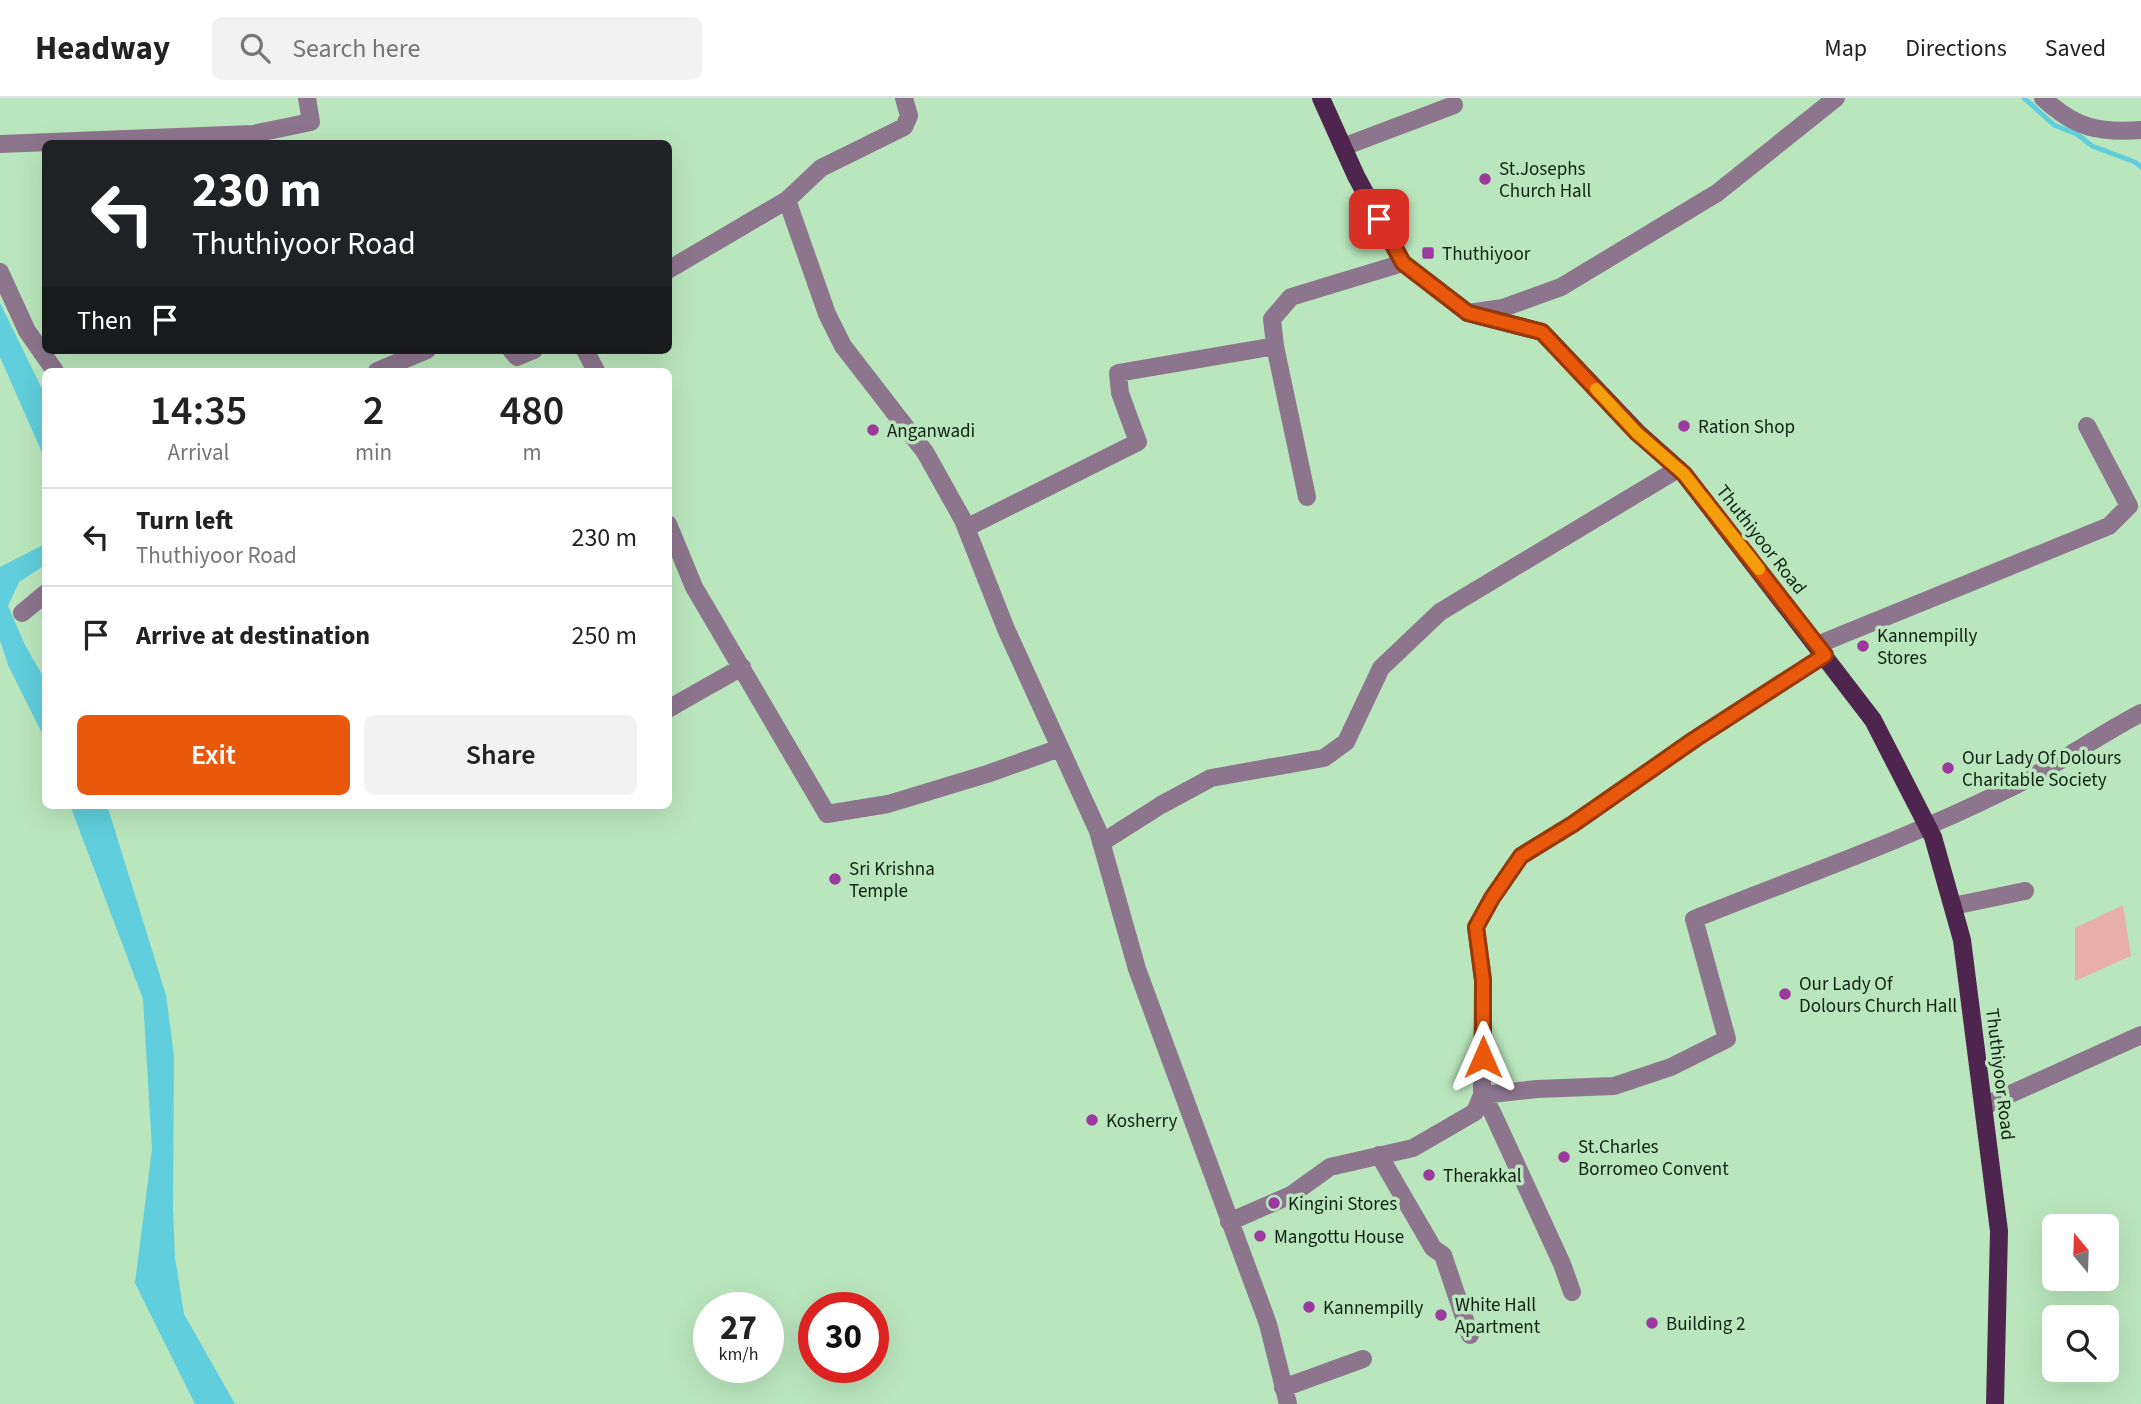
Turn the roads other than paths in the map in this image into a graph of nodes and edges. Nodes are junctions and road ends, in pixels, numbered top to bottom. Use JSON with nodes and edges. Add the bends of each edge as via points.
{"nodes":[{"id":1,"x":307,"y":98,"type":"edge"},
{"id":2,"x":904,"y":98,"type":"edge"},
{"id":3,"x":1321,"y":98,"type":"edge"},
{"id":4,"x":1836,"y":98,"type":"edge"},
{"id":5,"x":2043,"y":98,"type":"edge"},
{"id":6,"x":1454,"y":105,"type":"dead end"},
{"id":7,"x":2141,"y":130,"type":"edge"},
{"id":8,"x":101,"y":140,"type":"edge"},
{"id":9,"x":42,"y":142,"type":"edge"},
{"id":10,"x":0,"y":144,"type":"edge"},
{"id":11,"x":1343,"y":147,"type":"junction"},
{"id":12,"x":787,"y":200,"type":"junction"},
{"id":13,"x":1403,"y":263,"type":"junction"},
{"id":14,"x":672,"y":268,"type":"edge"},
{"id":15,"x":0,"y":272,"type":"edge"},
{"id":16,"x":1468,"y":313,"type":"junction"},
{"id":17,"x":1275,"y":346,"type":"junction"},
{"id":18,"x":42,"y":352,"type":"edge"},
{"id":19,"x":417,"y":354,"type":"edge"},
{"id":20,"x":383,"y":368,"type":"edge"},
{"id":21,"x":2087,"y":426,"type":"dead end"},
{"id":22,"x":1678,"y":468,"type":"junction"},
{"id":23,"x":1307,"y":498,"type":"dead end"},
{"id":24,"x":966,"y":527,"type":"junction"},
{"id":25,"x":672,"y":534,"type":"edge"},
{"id":26,"x":42,"y":596,"type":"edge"},
{"id":27,"x":22,"y":613,"type":"dead end"},
{"id":28,"x":1821,"y":650,"type":"junction"},
{"id":29,"x":742,"y":667,"type":"junction"},
{"id":30,"x":672,"y":707,"type":"edge"},
{"id":31,"x":2141,"y":713,"type":"edge"},
{"id":32,"x":1060,"y":748,"type":"junction"},
{"id":33,"x":1928,"y":827,"type":"junction"},
{"id":34,"x":1101,"y":843,"type":"junction"},
{"id":35,"x":2025,"y":891,"type":"dead end"},
{"id":36,"x":1953,"y":906,"type":"junction"},
{"id":37,"x":2141,"y":1035,"type":"edge"},
{"id":38,"x":1482,"y":1096,"type":"junction"},
{"id":39,"x":1984,"y":1106,"type":"junction"},
{"id":40,"x":1379,"y":1156,"type":"junction"},
{"id":41,"x":1229,"y":1222,"type":"junction"},
{"id":42,"x":1572,"y":1292,"type":"dead end"},
{"id":43,"x":1470,"y":1335,"type":"dead end"},
{"id":44,"x":1363,"y":1359,"type":"dead end"},
{"id":45,"x":1286,"y":1396,"type":"edge"},
{"id":46,"x":1995,"y":1404,"type":"edge"}],
"edges":[{"from":1,"to":8,"type":"street","via":[[311,122],[253,134]]},
{"from":2,"to":12,"type":"street","via":[[909,116],[904,127],[821,168]]},
{"from":3,"to":11,"type":"main road","name":"Thuthiyoor Road"},
{"from":4,"to":16,"type":"street","via":[[1717,193],[1561,287],[1503,308]]},
{"from":5,"to":7,"type":"street","via":[[2072,122],[2112,132]]},
{"from":6,"to":11,"type":"street"},
{"from":9,"to":10,"type":"street"},
{"from":11,"to":13,"type":"main road","name":"Thuthiyoor Road"},
{"from":12,"to":14,"type":"street"},
{"from":12,"to":24,"type":"street","via":[[843,346],[925,452]]},
{"from":13,"to":16,"type":"main road","name":"Thuthiyoor Road"},
{"from":13,"to":17,"type":"street","via":[[1291,297],[1272,319]]},
{"from":15,"to":18,"type":"street"},
{"from":16,"to":22,"type":"main road","name":"Thuthiyoor Road","via":[[1542,332],[1637,433]]},
{"from":17,"to":23,"type":"street"},
{"from":17,"to":24,"type":"street","via":[[1118,373],[1119,393],[1138,442]]},
{"from":19,"to":20,"type":"street"},
{"from":21,"to":28,"type":"street","via":[[2129,506],[2109,526]]},
{"from":22,"to":28,"type":"main road","name":"Thuthiyoor Road"},
{"from":22,"to":34,"type":"street","via":[[1440,612],[1381,668],[1346,742],[1324,758],[1211,778]]},
{"from":24,"to":32,"type":"street"},
{"from":25,"to":29,"type":"street","via":[[694,587]]},
{"from":26,"to":27,"type":"street"},
{"from":28,"to":33,"type":"main road","name":"Thuthiyoor Road","via":[[1873,720]]},
{"from":28,"to":38,"type":"street","via":[[1521,856],[1476,927],[1483,980]]},
{"from":29,"to":30,"type":"street"},
{"from":29,"to":32,"type":"street","via":[[827,814],[888,804]]},
{"from":31,"to":33,"type":"street","via":[[2031,778]]},
{"from":32,"to":34,"type":"street"},
{"from":33,"to":36,"type":"main road","name":"Thuthiyoor Road"},
{"from":33,"to":38,"type":"street","via":[[1694,919],[1727,1039],[1671,1067],[1614,1086]]},
{"from":34,"to":41,"type":"street","via":[[1138,969]]},
{"from":35,"to":36,"type":"street"},
{"from":36,"to":39,"type":"main road","name":"Thuthiyoor Road","via":[[1962,940]]},
{"from":37,"to":39,"type":"street"},
{"from":38,"to":40,"type":"street","via":[[1475,1112],[1413,1148]]},
{"from":38,"to":42,"type":"street"},
{"from":39,"to":46,"type":"main road","name":"Thuthiyoor Road","via":[[1999,1231]]},
{"from":40,"to":41,"type":"street","via":[[1330,1167],[1291,1195]]},
{"from":40,"to":43,"type":"street","via":[[1433,1248],[1443,1255]]},
{"from":41,"to":45,"type":"street","via":[[1268,1324]]},
{"from":44,"to":45,"type":"street","via":[[1338,1377]]}]}
